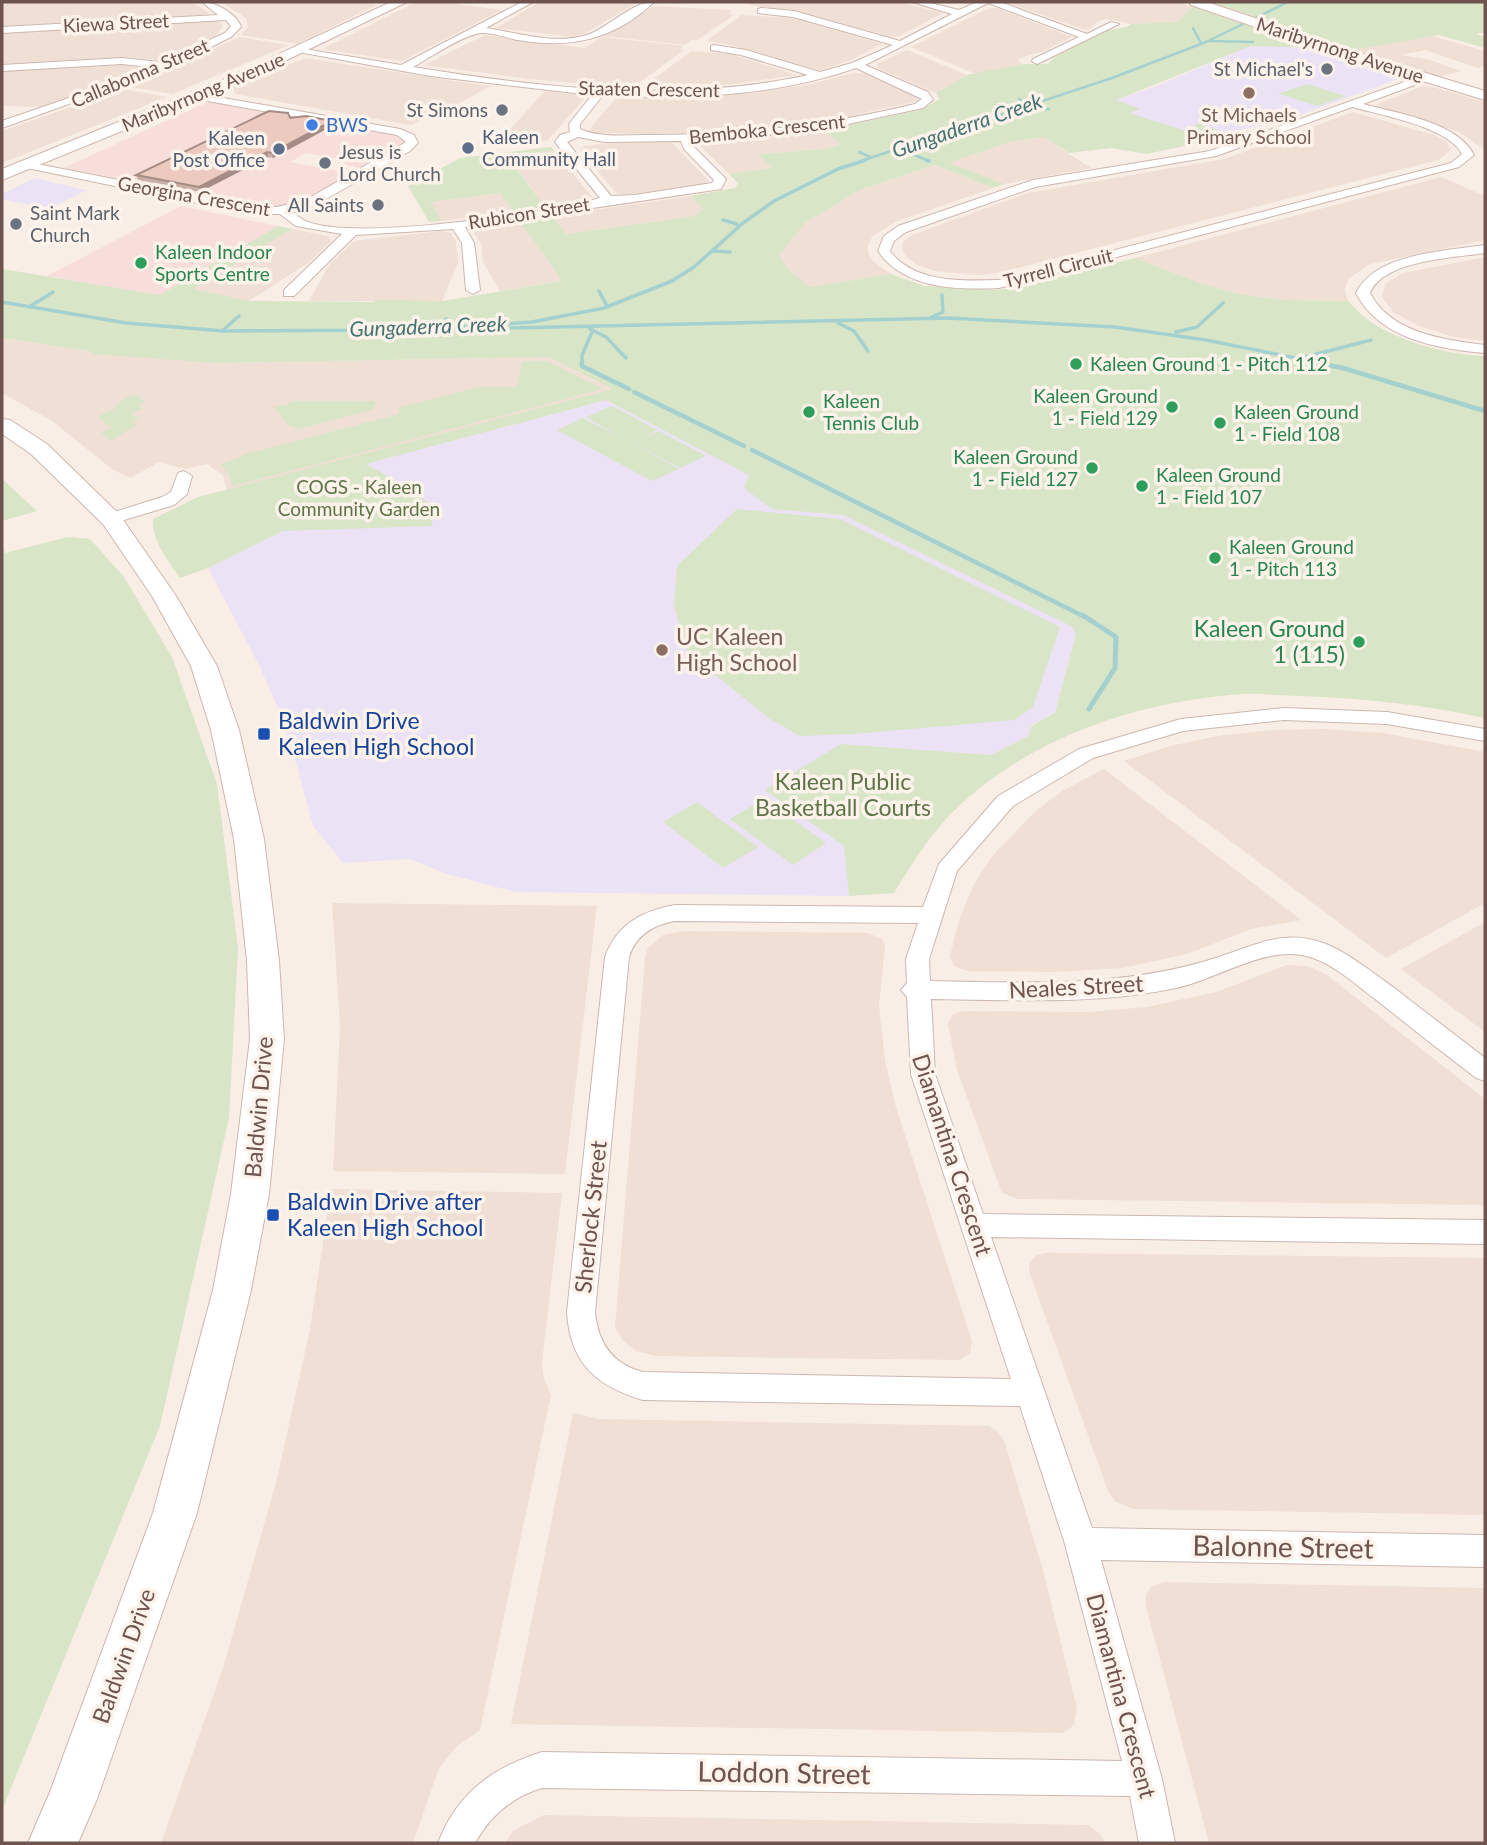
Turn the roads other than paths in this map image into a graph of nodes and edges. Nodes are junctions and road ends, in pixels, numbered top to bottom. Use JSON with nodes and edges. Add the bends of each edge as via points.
{"nodes":[{"id":1,"x":206,"y":2,"type":"edge"},
{"id":2,"x":401,"y":2,"type":"edge"},
{"id":3,"x":528,"y":2,"type":"edge"},
{"id":4,"x":649,"y":2,"type":"edge"},
{"id":5,"x":916,"y":2,"type":"edge"},
{"id":6,"x":984,"y":2,"type":"edge"},
{"id":7,"x":992,"y":2,"type":"edge"},
{"id":8,"x":1195,"y":2,"type":"edge"},
{"id":9,"x":761,"y":11,"type":"dead end"},
{"id":10,"x":960,"y":13,"type":"junction"},
{"id":11,"x":231,"y":17,"type":"junction"},
{"id":12,"x":1114,"y":24,"type":"dead end"},
{"id":13,"x":2,"y":30,"type":"edge"},
{"id":14,"x":478,"y":30,"type":"junction"},
{"id":15,"x":1087,"y":37,"type":"junction"},
{"id":16,"x":901,"y":44,"type":"junction"},
{"id":17,"x":714,"y":48,"type":"dead end"},
{"id":18,"x":298,"y":51,"type":"junction"},
{"id":19,"x":1037,"y":61,"type":"dead end"},
{"id":20,"x":857,"y":65,"type":"junction"},
{"id":21,"x":165,"y":66,"type":"junction"},
{"id":22,"x":2,"y":68,"type":"edge"},
{"id":23,"x":403,"y":68,"type":"junction"},
{"id":24,"x":821,"y":76,"type":"junction"},
{"id":25,"x":1424,"y":78,"type":"junction"},
{"id":26,"x":601,"y":91,"type":"junction"},
{"id":27,"x":195,"y":96,"type":"junction"},
{"id":28,"x":1485,"y":96,"type":"edge"},
{"id":29,"x":1352,"y":104,"type":"junction"},
{"id":30,"x":2,"y":111,"type":"edge"},
{"id":31,"x":41,"y":113,"type":"junction"},
{"id":32,"x":2,"y":125,"type":"edge"},
{"id":33,"x":578,"y":133,"type":"junction"},
{"id":34,"x":685,"y":138,"type":"junction"},
{"id":35,"x":1118,"y":156,"type":"dead end"},
{"id":36,"x":1096,"y":160,"type":"dead end"},
{"id":37,"x":1162,"y":163,"type":"junction"},
{"id":38,"x":27,"y":165,"type":"junction"},
{"id":39,"x":1106,"y":172,"type":"junction"},
{"id":40,"x":2,"y":175,"type":"edge"},
{"id":41,"x":608,"y":200,"type":"junction"},
{"id":42,"x":284,"y":210,"type":"junction"},
{"id":43,"x":457,"y":224,"type":"junction"},
{"id":44,"x":352,"y":232,"type":"junction"},
{"id":45,"x":1485,"y":249,"type":"edge"},
{"id":46,"x":473,"y":290,"type":"dead end"},
{"id":47,"x":289,"y":293,"type":"dead end"},
{"id":48,"x":1485,"y":349,"type":"edge"},
{"id":49,"x":2,"y":425,"type":"edge"},
{"id":50,"x":184,"y":476,"type":"dead end"},
{"id":51,"x":111,"y":519,"type":"junction"},
{"id":52,"x":1485,"y":735,"type":"edge"},
{"id":53,"x":927,"y":915,"type":"junction"},
{"id":54,"x":913,"y":990,"type":"junction"},
{"id":55,"x":1485,"y":1071,"type":"edge"},
{"id":56,"x":973,"y":1225,"type":"junction"},
{"id":57,"x":1485,"y":1232,"type":"edge"},
{"id":58,"x":1031,"y":1393,"type":"junction"},
{"id":59,"x":1081,"y":1544,"type":"junction"},
{"id":60,"x":1485,"y":1550,"type":"edge"},
{"id":61,"x":1144,"y":1779,"type":"junction"},
{"id":62,"x":52,"y":1843,"type":"edge"},
{"id":63,"x":456,"y":1843,"type":"edge"},
{"id":64,"x":1157,"y":1843,"type":"edge"}],
"edges":[{"from":1,"to":11,"type":"street","name":"Callabonna Street"},
{"from":2,"to":18,"type":"street","name":"Maribyrnong Avenue"},
{"from":3,"to":14,"type":"street"},
{"from":4,"to":14,"type":"street","via":[[583,39]]},
{"from":5,"to":10,"type":"street"},
{"from":6,"to":10,"type":"street","name":"Staaten Crescent"},
{"from":7,"to":15,"type":"street"},
{"from":8,"to":25,"type":"street","name":"Maribyrnong Avenue"},
{"from":9,"to":16,"type":"street","via":[[794,15]]},
{"from":10,"to":16,"type":"street","name":"Staaten Crescent"},
{"from":11,"to":13,"type":"street","name":"Kiewa Street"},
{"from":11,"to":21,"type":"street","name":"Callabonna Street","via":[[236,24],[228,35]]},
{"from":12,"to":15,"type":"street"},
{"from":14,"to":23,"type":"street"},
{"from":15,"to":19,"type":"street"},
{"from":16,"to":20,"type":"street","name":"Staaten Crescent"},
{"from":17,"to":24,"type":"street"},
{"from":18,"to":23,"type":"street","name":"Staaten Crescent"},
{"from":18,"to":27,"type":"street","name":"Maribyrnong Avenue"},
{"from":20,"to":24,"type":"street","name":"Staaten Crescent"},
{"from":20,"to":34,"type":"street","name":"Bemboka Crescent","via":[[924,94],[928,100],[832,125]]},
{"from":21,"to":22,"type":"street","name":"Kiewa Street","via":[[117,61]]},
{"from":21,"to":31,"type":"street","name":"Callabonna Street"},
{"from":23,"to":26,"type":"street","name":"Staaten Crescent"},
{"from":24,"to":26,"type":"street","name":"Staaten Crescent","via":[[726,91]]},
{"from":25,"to":28,"type":"street","name":"Maribyrnong Avenue"},
{"from":25,"to":29,"type":"street","name":"Tyrrell Circuit"},
{"from":26,"to":33,"type":"street","via":[[573,126]]},
{"from":27,"to":38,"type":"street","name":"Maribyrnong Avenue"},
{"from":27,"to":42,"type":"street","name":"Georgina Crescent","via":[[400,132],[412,139],[406,149],[312,202]]},
{"from":29,"to":37,"type":"street","name":"Tyrrell Circuit","via":[[1220,152]]},
{"from":29,"to":39,"type":"street","name":"Tyrrell Circuit","via":[[1447,134],[1466,146],[1468,155],[1449,167],[1009,282],[966,285],[924,278],[900,268],[884,251],[888,239],[909,226],[1024,186]]},
{"from":30,"to":31,"type":"street"},
{"from":31,"to":32,"type":"street","name":"Callabonna Street"},
{"from":33,"to":34,"type":"street","name":"Bemboka Crescent","via":[[608,138]]},
{"from":33,"to":41,"type":"street","via":[[561,142]]},
{"from":34,"to":41,"type":"street","name":"Rubicon Street","via":[[719,178],[719,184],[690,192]]},
{"from":35,"to":37,"type":"street"},
{"from":36,"to":39,"type":"street"},
{"from":37,"to":39,"type":"street","name":"Tyrrell Circuit"},
{"from":38,"to":40,"type":"street","name":"Maribyrnong Avenue"},
{"from":38,"to":42,"type":"street","name":"Georgina Crescent","via":[[251,210]]},
{"from":41,"to":43,"type":"street","name":"Rubicon Street"},
{"from":42,"to":44,"type":"street","name":"Rubicon Street","via":[[296,223]]},
{"from":43,"to":44,"type":"street","name":"Rubicon Street"},
{"from":43,"to":46,"type":"street","via":[[468,243]]},
{"from":44,"to":47,"type":"street"},
{"from":45,"to":48,"type":"street","via":[[1386,268],[1368,279],[1363,293],[1371,309],[1403,329]]},
{"from":49,"to":51,"type":"street","name":"Baldwin Drive","via":[[39,449]]},
{"from":50,"to":51,"type":"street","via":[[179,494],[168,501]]},
{"from":51,"to":62,"type":"street","name":"Baldwin Drive","via":[[153,578],[204,666],[225,730],[253,861],[267,1039],[250,1194],[232,1290],[175,1513],[72,1800]]},
{"from":52,"to":53,"type":"street","name":"Diamantina Crescent","via":[[1381,716],[1290,712],[1202,719],[1122,739],[1052,771],[992,815],[947,871]]},
{"from":53,"to":54,"type":"street","name":"Diamantina Crescent"},
{"from":53,"to":58,"type":"street","name":"Sherlock Street","via":[[675,913],[644,922],[628,934],[617,957],[581,1312],[583,1335],[592,1355],[609,1373],[643,1386]]},
{"from":54,"to":55,"type":"street","name":"Neales Street","via":[[1119,989],[1178,979],[1264,948],[1296,945],[1329,954],[1348,966]]},
{"from":54,"to":56,"type":"street","name":"Diamantina Crescent","via":[[923,1074]]},
{"from":56,"to":57,"type":"street"},
{"from":56,"to":58,"type":"street","name":"Diamantina Crescent"},
{"from":58,"to":59,"type":"street","name":"Diamantina Crescent"},
{"from":59,"to":60,"type":"street","name":"Balonne Street"},
{"from":59,"to":61,"type":"street","name":"Diamantina Crescent"},
{"from":61,"to":63,"type":"street","name":"Loddon Street","via":[[542,1770],[494,1792],[468,1820]]},
{"from":61,"to":64,"type":"street","name":"Diamantina Crescent"}]}
